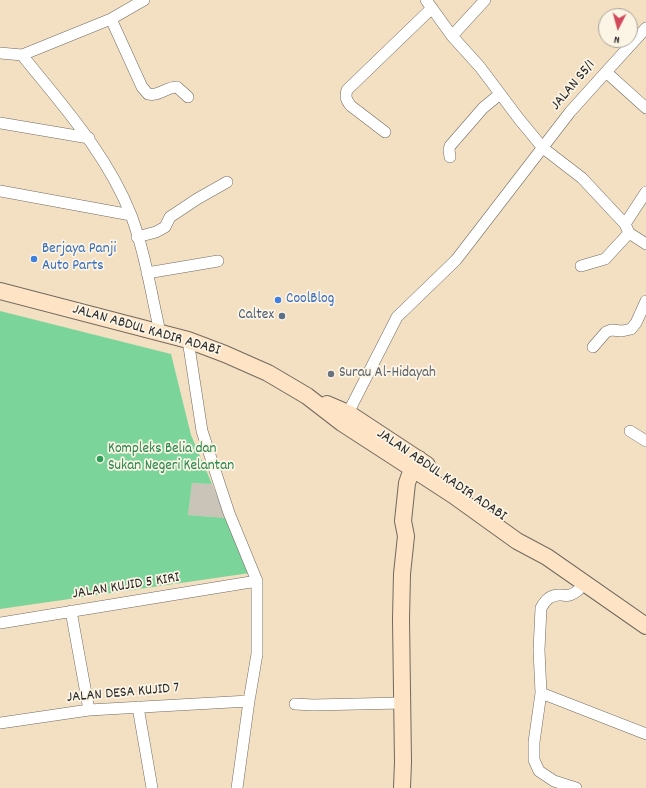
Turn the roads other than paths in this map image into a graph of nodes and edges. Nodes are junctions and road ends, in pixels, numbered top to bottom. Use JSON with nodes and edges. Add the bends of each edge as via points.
{"nodes":[{"id":1,"x":144,"y":0,"type":"edge"},
{"id":2,"x":485,"y":0,"type":"edge"},
{"id":3,"x":428,"y":4,"type":"edge"},
{"id":4,"x":111,"y":19,"type":"junction"},
{"id":5,"x":646,"y":28,"type":"edge"},
{"id":6,"x":452,"y":36,"type":"junction"},
{"id":7,"x":0,"y":53,"type":"edge"},
{"id":8,"x":22,"y":55,"type":"junction"},
{"id":9,"x":606,"y":72,"type":"junction"},
{"id":10,"x":500,"y":94,"type":"junction"},
{"id":11,"x":188,"y":97,"type":"dead end"},
{"id":12,"x":646,"y":108,"type":"edge"},
{"id":13,"x":0,"y":124,"type":"edge"},
{"id":14,"x":385,"y":132,"type":"dead end"},
{"id":15,"x":89,"y":138,"type":"junction"},
{"id":16,"x":543,"y":148,"type":"junction"},
{"id":17,"x":450,"y":157,"type":"dead end"},
{"id":18,"x":227,"y":182,"type":"dead end"},
{"id":19,"x":0,"y":191,"type":"edge"},
{"id":20,"x":646,"y":192,"type":"edge"},
{"id":21,"x":131,"y":215,"type":"junction"},
{"id":22,"x":627,"y":228,"type":"junction"},
{"id":23,"x":137,"y":237,"type":"junction"},
{"id":24,"x":646,"y":244,"type":"edge"},
{"id":25,"x":218,"y":262,"type":"dead end"},
{"id":26,"x":582,"y":266,"type":"dead end"},
{"id":27,"x":147,"y":273,"type":"junction"},
{"id":28,"x":0,"y":291,"type":"edge"},
{"id":29,"x":646,"y":301,"type":"edge"},
{"id":30,"x":160,"y":332,"type":"junction"},
{"id":31,"x":188,"y":340,"type":"junction"},
{"id":32,"x":593,"y":347,"type":"dead end"},
{"id":33,"x":307,"y":396,"type":"junction"},
{"id":34,"x":348,"y":413,"type":"junction"},
{"id":35,"x":630,"y":431,"type":"dead end"},
{"id":36,"x":646,"y":441,"type":"edge"},
{"id":37,"x":419,"y":466,"type":"junction"},
{"id":38,"x":257,"y":581,"type":"junction"},
{"id":39,"x":584,"y":583,"type":"junction"},
{"id":40,"x":71,"y":611,"type":"junction"},
{"id":41,"x":0,"y":623,"type":"edge"},
{"id":42,"x":646,"y":626,"type":"edge"},
{"id":43,"x":541,"y":693,"type":"junction"},
{"id":44,"x":249,"y":701,"type":"junction"},
{"id":45,"x":402,"y":702,"type":"junction"},
{"id":46,"x":295,"y":704,"type":"dead end"},
{"id":47,"x":138,"y":707,"type":"junction"},
{"id":48,"x":89,"y":710,"type":"junction"},
{"id":49,"x":0,"y":724,"type":"edge"},
{"id":50,"x":646,"y":734,"type":"edge"},
{"id":51,"x":152,"y":788,"type":"edge"},
{"id":52,"x":237,"y":788,"type":"edge"},
{"id":53,"x":402,"y":788,"type":"edge"},
{"id":54,"x":576,"y":788,"type":"edge"}],
"edges":[{"from":1,"to":4,"type":"street"},
{"from":2,"to":6,"type":"street"},
{"from":3,"to":6,"type":"street"},
{"from":3,"to":14,"type":"street","via":[[347,90],[347,100],[351,106]]},
{"from":4,"to":8,"type":"street"},
{"from":4,"to":11,"type":"street","via":[[148,94],[153,95],[174,87]]},
{"from":5,"to":9,"type":"street","name":"JALAN S5/1"},
{"from":6,"to":10,"type":"street"},
{"from":7,"to":8,"type":"street"},
{"from":8,"to":15,"type":"street"},
{"from":9,"to":12,"type":"street"},
{"from":9,"to":16,"type":"street","name":"JALAN S5/1","via":[[570,112]]},
{"from":10,"to":16,"type":"street"},
{"from":10,"to":17,"type":"street","via":[[483,108],[450,146]]},
{"from":13,"to":15,"type":"street"},
{"from":15,"to":21,"type":"street","via":[[113,176]]},
{"from":16,"to":22,"type":"street","via":[[582,178]]},
{"from":16,"to":34,"type":"street","name":"JALAN S5/1","via":[[456,260],[397,317]]},
{"from":18,"to":23,"type":"street","via":[[170,217],[165,227]]},
{"from":19,"to":21,"type":"street"},
{"from":20,"to":22,"type":"street"},
{"from":21,"to":23,"type":"street"},
{"from":22,"to":24,"type":"street"},
{"from":22,"to":26,"type":"street","via":[[605,259]]},
{"from":23,"to":27,"type":"street"},
{"from":25,"to":27,"type":"street"},
{"from":27,"to":30,"type":"street"},
{"from":28,"to":30,"type":"main road","name":"JALAN ABDUL KADIR ADABI"},
{"from":29,"to":32,"type":"street","via":[[632,329],[606,332]]},
{"from":30,"to":31,"type":"main road","name":"JALAN ABDUL KADIR ADABI"},
{"from":31,"to":33,"type":"main road","name":"JALAN ABDUL KADIR ADABI","via":[[254,366]]},
{"from":31,"to":38,"type":"street","via":[[202,431],[229,513]]},
{"from":33,"to":34,"type":"main road","name":"JALAN ABDUL KADIR ADABI"},
{"from":33,"to":37,"type":"main road","name":"JALAN ABDUL KADIR ADABI","via":[[342,423]]},
{"from":34,"to":37,"type":"main road","name":"JALAN ABDUL KADIR ADABI"},
{"from":35,"to":36,"type":"street"},
{"from":37,"to":39,"type":"main road","name":"JALAN ABDUL KADIR ADABI","via":[[523,533],[547,557]]},
{"from":37,"to":45,"type":"main road","via":[[407,484],[403,521],[406,536],[402,574]]},
{"from":38,"to":40,"type":"street","name":"JALAN KUJID 5 KIRI"},
{"from":38,"to":44,"type":"street","via":[[257,654]]},
{"from":39,"to":42,"type":"main road","name":"JALAN ABDUL KADIR ADABI"},
{"from":39,"to":43,"type":"street","via":[[567,596],[551,596],[541,608]]},
{"from":40,"to":41,"type":"street","name":"JALAN KUJID 5 KIRI"},
{"from":40,"to":48,"type":"street"},
{"from":43,"to":50,"type":"street"},
{"from":43,"to":54,"type":"street","via":[[534,760],[539,771],[554,781]]},
{"from":44,"to":47,"type":"street","name":"JALAN DESA KUJID 7"},
{"from":44,"to":52,"type":"street"},
{"from":45,"to":46,"type":"street"},
{"from":45,"to":53,"type":"main road"},
{"from":47,"to":48,"type":"street","name":"JALAN DESA KUJID 7"},
{"from":47,"to":51,"type":"street"},
{"from":48,"to":49,"type":"street","name":"JALAN DESA KUJID 7"}]}
